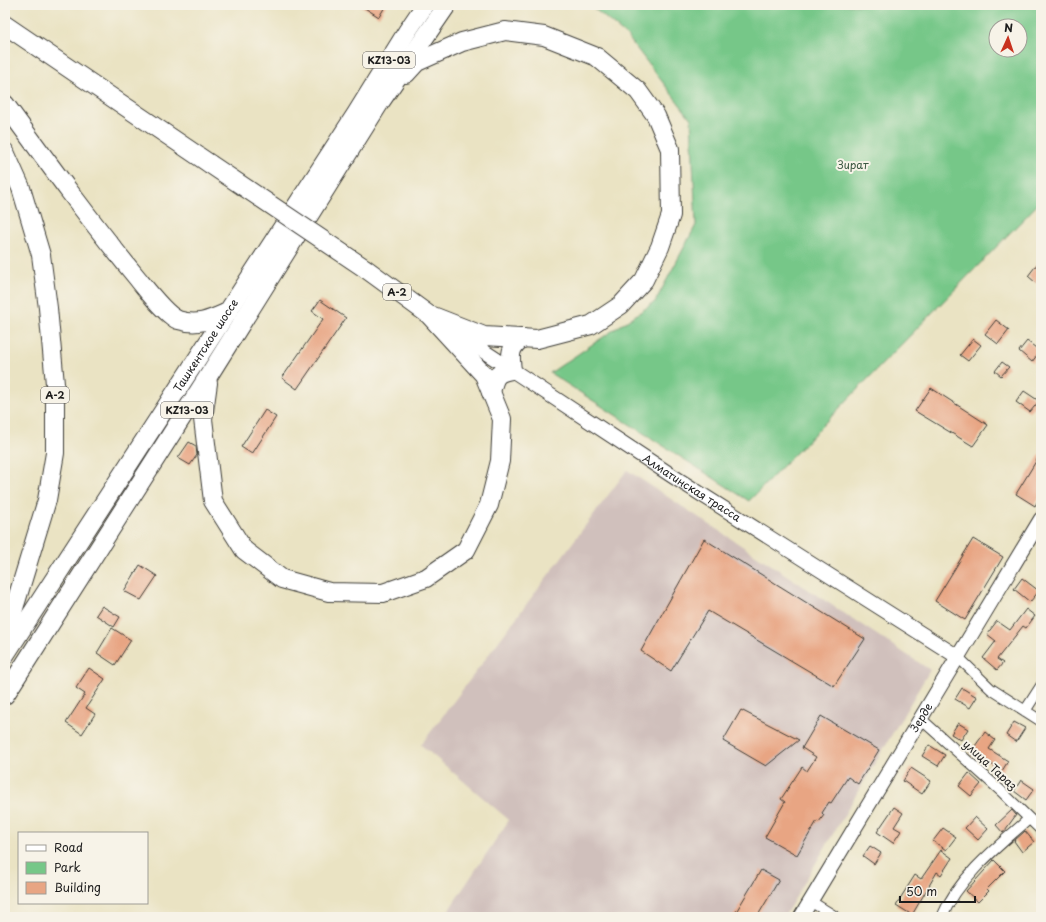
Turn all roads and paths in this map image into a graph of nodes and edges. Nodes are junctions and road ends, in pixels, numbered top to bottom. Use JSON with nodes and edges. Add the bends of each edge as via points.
{"nodes":[{"id":1,"x":425,"y":5,"type":"edge"},
{"id":2,"x":447,"y":5,"type":"edge"},
{"id":3,"x":5,"y":25,"type":"edge"},
{"id":4,"x":5,"y":104,"type":"edge"},
{"id":5,"x":379,"y":104,"type":"junction"},
{"id":6,"x":361,"y":120,"type":"junction"},
{"id":7,"x":5,"y":152,"type":"edge"},
{"id":8,"x":230,"y":307,"type":"junction"},
{"id":9,"x":249,"y":312,"type":"junction"},
{"id":10,"x":429,"y":315,"type":"junction"},
{"id":11,"x":523,"y":338,"type":"junction"},
{"id":12,"x":512,"y":370,"type":"junction"},
{"id":13,"x":209,"y":376,"type":"junction"},
{"id":14,"x":491,"y":392,"type":"junction"},
{"id":15,"x":1041,"y":518,"type":"edge"},
{"id":16,"x":49,"y":587,"type":"junction"},
{"id":17,"x":67,"y":598,"type":"junction"},
{"id":18,"x":5,"y":638,"type":"edge"},
{"id":19,"x":5,"y":655,"type":"edge"},
{"id":20,"x":958,"y":657,"type":"junction"},
{"id":21,"x":1041,"y":686,"type":"edge"},
{"id":22,"x":5,"y":695,"type":"edge"},
{"id":23,"x":1025,"y":711,"type":"junction"},
{"id":24,"x":921,"y":719,"type":"junction"},
{"id":25,"x":1041,"y":721,"type":"edge"},
{"id":26,"x":1029,"y":819,"type":"junction"},
{"id":27,"x":1041,"y":830,"type":"edge"},
{"id":28,"x":810,"y":901,"type":"junction"},
{"id":29,"x":801,"y":917,"type":"edge"},
{"id":30,"x":836,"y":917,"type":"edge"},
{"id":31,"x":942,"y":917,"type":"edge"}],
"edges":[{"from":1,"to":6,"type":"highway","number":"KZ13-03"},
{"from":2,"to":5,"type":"highway","number":"KZ13-03"},
{"from":3,"to":10,"type":"highway","number":"A-2","bridge":true,"via":[[366,269]]},
{"from":4,"to":8,"type":"highway","via":[[116,253],[154,298],[173,316],[193,323],[207,321]]},
{"from":5,"to":6,"type":"highway"},
{"from":5,"to":11,"type":"highway","via":[[418,62],[462,42],[505,31],[544,36],[597,57],[638,91],[656,116],[670,148],[671,215],[660,247],[644,280],[621,305],[591,325],[537,339]]},
{"from":6,"to":8,"type":"highway","name":"Ташкентское шоссе","number":"KZ13-03"},
{"from":6,"to":9,"type":"highway","number":"KZ13-03"},
{"from":7,"to":18,"type":"highway","number":"A-2","via":[[21,188],[41,255],[55,384],[55,453],[47,500]]},
{"from":8,"to":9,"type":"highway"},
{"from":8,"to":16,"type":"highway","name":"Ташкентское шоссе","number":"KZ13-03"},
{"from":9,"to":13,"type":"highway","number":"KZ13-03"},
{"from":10,"to":11,"type":"highway","via":[[484,336]]},
{"from":10,"to":12,"type":"street","name":"Алматинская трасса"},
{"from":10,"to":14,"type":"highway","via":[[484,375]]},
{"from":11,"to":12,"type":"highway","via":[[515,343],[511,350]]},
{"from":12,"to":14,"type":"highway","via":[[496,376]]},
{"from":12,"to":20,"type":"street","name":"Алматинская трасса","via":[[680,481]]},
{"from":13,"to":14,"type":"highway","via":[[203,419],[213,502],[244,550],[282,579],[329,592],[383,593],[426,578],[466,550],[489,505],[500,461],[502,419]]},
{"from":13,"to":17,"type":"highway","number":"KZ13-03"},
{"from":15,"to":20,"type":"street","name":"Зерде"},
{"from":16,"to":17,"type":"highway"},
{"from":16,"to":19,"type":"highway","name":"Ташкентское шоссе","number":"KZ13-03"},
{"from":17,"to":22,"type":"highway","number":"KZ13-03"},
{"from":20,"to":23,"type":"street","via":[[991,689]]},
{"from":20,"to":24,"type":"street","name":"Зерде"},
{"from":21,"to":23,"type":"street"},
{"from":23,"to":25,"type":"street"},
{"from":24,"to":26,"type":"street","name":"улица Тараз"},
{"from":24,"to":28,"type":"street","name":"Зерде"},
{"from":26,"to":27,"type":"street","name":"улица Тараз"},
{"from":26,"to":31,"type":"street","via":[[971,872]]},
{"from":28,"to":29,"type":"street","name":"Зерде"},
{"from":28,"to":30,"type":"street"}]}
